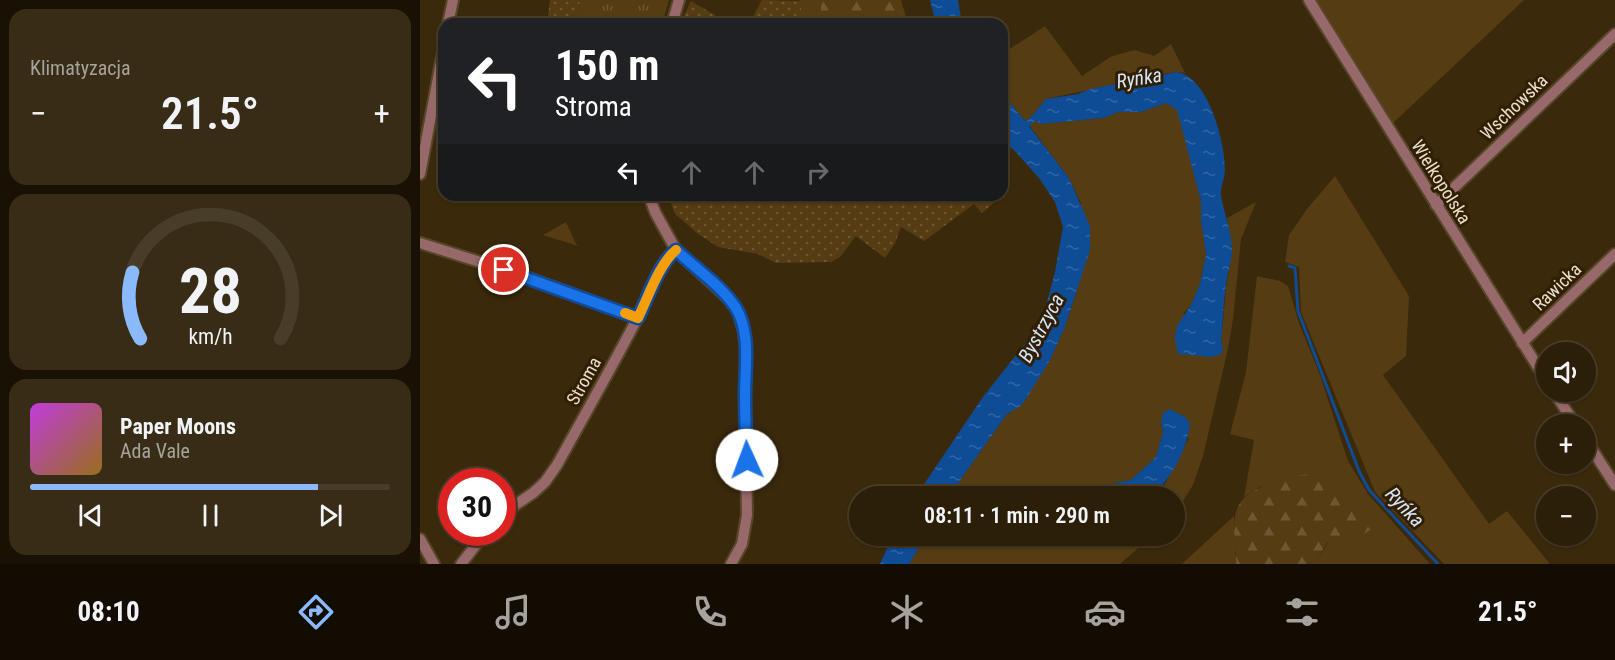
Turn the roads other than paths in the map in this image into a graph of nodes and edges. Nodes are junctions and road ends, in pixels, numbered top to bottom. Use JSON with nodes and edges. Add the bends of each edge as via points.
{"nodes":[{"id":1,"x":453,"y":0,"type":"edge"},
{"id":2,"x":679,"y":0,"type":"edge"},
{"id":3,"x":1309,"y":0,"type":"edge"},
{"id":4,"x":449,"y":18,"type":"edge"},
{"id":5,"x":674,"y":18,"type":"edge"},
{"id":6,"x":1615,"y":34,"type":"edge"},
{"id":7,"x":438,"y":78,"type":"edge"},
{"id":8,"x":420,"y":174,"type":"edge"},
{"id":9,"x":651,"y":201,"type":"edge"},
{"id":10,"x":1436,"y":205,"type":"junction"},
{"id":11,"x":420,"y":243,"type":"edge"},
{"id":12,"x":676,"y":250,"type":"junction"},
{"id":13,"x":1615,"y":254,"type":"edge"},
{"id":14,"x":638,"y":318,"type":"junction"},
{"id":15,"x":1522,"y":343,"type":"junction"},
{"id":16,"x":1536,"y":365,"type":"edge"},
{"id":17,"x":1596,"y":456,"type":"edge"},
{"id":18,"x":1615,"y":485,"type":"edge"},
{"id":19,"x":516,"y":505,"type":"edge"},
{"id":20,"x":420,"y":539,"type":"edge"},
{"id":21,"x":475,"y":546,"type":"edge"},
{"id":22,"x":434,"y":564,"type":"edge"},
{"id":23,"x":461,"y":564,"type":"edge"},
{"id":24,"x":731,"y":564,"type":"edge"}],
"edges":[{"from":1,"to":4,"type":"street"},
{"from":2,"to":5,"type":"street"},
{"from":3,"to":10,"type":"street","name":"Wielkopolska"},
{"from":6,"to":10,"type":"street","name":"Wschowska"},
{"from":7,"to":8,"type":"street"},
{"from":9,"to":12,"type":"street"},
{"from":10,"to":15,"type":"street","name":"Wielkopolska"},
{"from":11,"to":14,"type":"street"},
{"from":12,"to":14,"type":"street","name":"Stroma","via":[[661,269]]},
{"from":12,"to":24,"type":"street","via":[[728,298],[738,311],[744,332],[747,515],[742,544]]},
{"from":13,"to":15,"type":"street","name":"Rawicka"},
{"from":14,"to":19,"type":"street","name":"Stroma","via":[[557,465],[545,482]]},
{"from":15,"to":16,"type":"street","name":"Wielkopolska"},
{"from":17,"to":18,"type":"street"},
{"from":20,"to":22,"type":"street"},
{"from":21,"to":23,"type":"street"}]}
